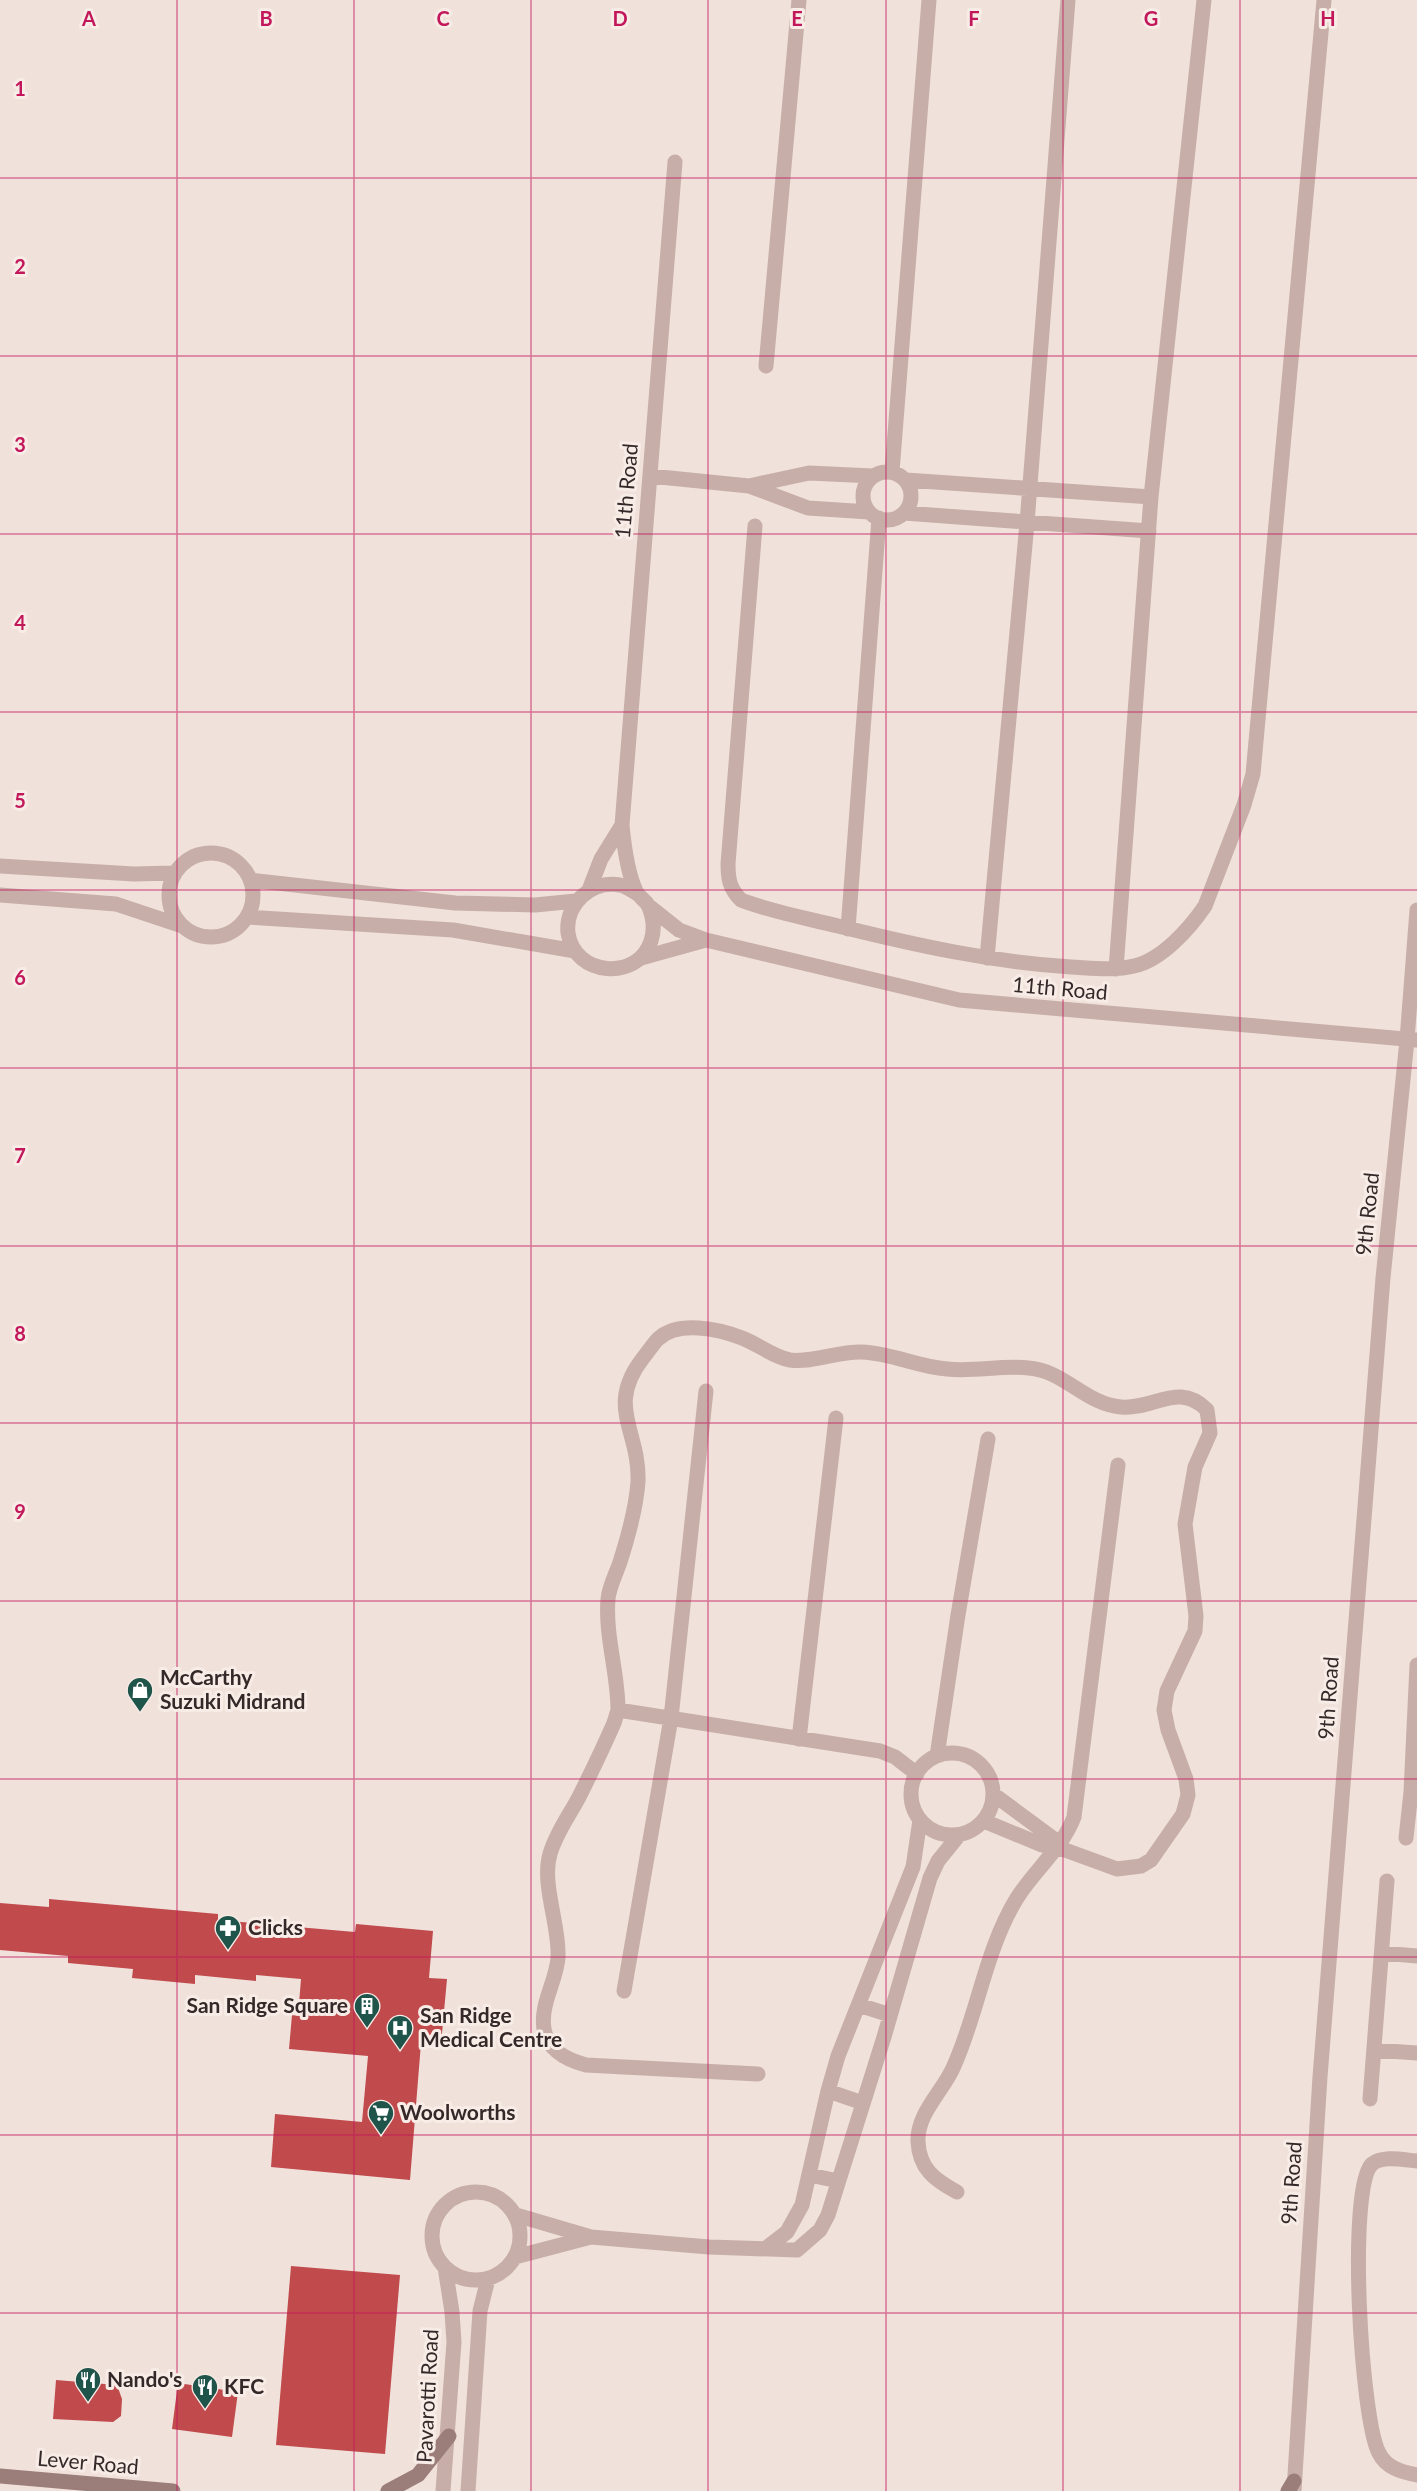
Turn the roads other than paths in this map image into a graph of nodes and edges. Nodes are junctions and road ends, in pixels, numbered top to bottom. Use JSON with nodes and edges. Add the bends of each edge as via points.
{"nodes":[{"id":1,"x":799,"y":0,"type":"edge"},
{"id":2,"x":928,"y":0,"type":"edge"},
{"id":3,"x":1068,"y":0,"type":"edge"},
{"id":4,"x":1204,"y":0,"type":"edge"},
{"id":5,"x":1324,"y":0,"type":"edge"},
{"id":6,"x":675,"y":162,"type":"dead end"},
{"id":7,"x":766,"y":366,"type":"dead end"},
{"id":8,"x":892,"y":472,"type":"junction"},
{"id":9,"x":650,"y":476,"type":"junction"},
{"id":10,"x":873,"y":476,"type":"junction"},
{"id":11,"x":906,"y":480,"type":"junction"},
{"id":12,"x":749,"y":486,"type":"junction"},
{"id":13,"x":1029,"y":490,"type":"junction"},
{"id":14,"x":1151,"y":497,"type":"junction"},
{"id":15,"x":904,"y":513,"type":"junction"},
{"id":16,"x":874,"y":515,"type":"junction"},
{"id":17,"x":1027,"y":523,"type":"junction"},
{"id":18,"x":755,"y":526,"type":"dead end"},
{"id":19,"x":1149,"y":531,"type":"junction"},
{"id":20,"x":622,"y":825,"type":"junction"},
{"id":21,"x":0,"y":866,"type":"edge"},
{"id":22,"x":174,"y":873,"type":"junction"},
{"id":23,"x":250,"y":880,"type":"junction"},
{"id":24,"x":589,"y":890,"type":"junction"},
{"id":25,"x":636,"y":893,"type":"junction"},
{"id":26,"x":0,"y":895,"type":"edge"},
{"id":27,"x":576,"y":902,"type":"junction"},
{"id":28,"x":647,"y":904,"type":"junction"},
{"id":29,"x":1417,"y":910,"type":"edge"},
{"id":30,"x":248,"y":917,"type":"junction"},
{"id":31,"x":182,"y":926,"type":"junction"},
{"id":32,"x":848,"y":929,"type":"junction"},
{"id":33,"x":706,"y":940,"type":"junction"},
{"id":34,"x":575,"y":951,"type":"junction"},
{"id":35,"x":641,"y":958,"type":"junction"},
{"id":36,"x":987,"y":958,"type":"junction"},
{"id":37,"x":1116,"y":969,"type":"junction"},
{"id":38,"x":1412,"y":1040,"type":"edge"},
{"id":39,"x":706,"y":1391,"type":"dead end"},
{"id":40,"x":836,"y":1418,"type":"dead end"},
{"id":41,"x":988,"y":1439,"type":"dead end"},
{"id":42,"x":1118,"y":1465,"type":"dead end"},
{"id":43,"x":1417,"y":1665,"type":"edge"},
{"id":44,"x":618,"y":1710,"type":"junction"},
{"id":45,"x":671,"y":1718,"type":"junction"},
{"id":46,"x":799,"y":1739,"type":"junction"},
{"id":47,"x":937,"y":1756,"type":"junction"},
{"id":48,"x":916,"y":1774,"type":"junction"},
{"id":49,"x":1414,"y":1793,"type":"edge"},
{"id":50,"x":993,"y":1794,"type":"junction"},
{"id":51,"x":920,"y":1820,"type":"junction"},
{"id":52,"x":984,"y":1821,"type":"junction"},
{"id":53,"x":959,"y":1835,"type":"junction"},
{"id":54,"x":1406,"y":1838,"type":"dead end"},
{"id":55,"x":1060,"y":1847,"type":"junction"},
{"id":56,"x":1387,"y":1881,"type":"dead end"},
{"id":57,"x":1382,"y":1953,"type":"junction"},
{"id":58,"x":1417,"y":1956,"type":"edge"},
{"id":59,"x":624,"y":1991,"type":"dead end"},
{"id":60,"x":859,"y":2005,"type":"junction"},
{"id":61,"x":890,"y":2015,"type":"junction"},
{"id":62,"x":1374,"y":2050,"type":"junction"},
{"id":63,"x":1417,"y":2053,"type":"edge"},
{"id":64,"x":758,"y":2074,"type":"dead end"},
{"id":65,"x":828,"y":2091,"type":"junction"},
{"id":66,"x":1370,"y":2099,"type":"dead end"},
{"id":67,"x":863,"y":2103,"type":"junction"},
{"id":68,"x":1417,"y":2161,"type":"edge"},
{"id":69,"x":810,"y":2175,"type":"junction"},
{"id":70,"x":838,"y":2181,"type":"junction"},
{"id":71,"x":957,"y":2192,"type":"dead end"},
{"id":72,"x":516,"y":2215,"type":"junction"},
{"id":73,"x":591,"y":2237,"type":"junction"},
{"id":74,"x":765,"y":2249,"type":"junction"},
{"id":75,"x":515,"y":2257,"type":"junction"},
{"id":76,"x":445,"y":2267,"type":"junction"},
{"id":77,"x":488,"y":2279,"type":"junction"},
{"id":78,"x":448,"y":2436,"type":"junction"},
{"id":79,"x":1417,"y":2475,"type":"edge"},
{"id":80,"x":0,"y":2476,"type":"edge"},
{"id":81,"x":1292,"y":2488,"type":"edge"},
{"id":82,"x":173,"y":2491,"type":"edge"},
{"id":83,"x":388,"y":2491,"type":"edge"},
{"id":84,"x":443,"y":2491,"type":"edge"},
{"id":85,"x":468,"y":2491,"type":"edge"}],
"edges":[{"from":1,"to":7,"type":"street"},
{"from":2,"to":8,"type":"street"},
{"from":3,"to":13,"type":"street"},
{"from":4,"to":14,"type":"street"},
{"from":5,"to":37,"type":"street","via":[[1253,774],[1205,906],[1196,920],[1146,963]]},
{"from":6,"to":9,"type":"street","name":"11th Road"},
{"from":8,"to":10,"type":"street"},
{"from":8,"to":11,"type":"street"},
{"from":9,"to":12,"type":"street"},
{"from":9,"to":20,"type":"street","name":"11th Road"},
{"from":10,"to":12,"type":"street","via":[[809,473]]},
{"from":10,"to":16,"type":"street","via":[[863,493],[865,506]]},
{"from":11,"to":13,"type":"street"},
{"from":11,"to":15,"type":"street","via":[[911,500]]},
{"from":12,"to":16,"type":"street","via":[[808,508]]},
{"from":13,"to":14,"type":"street"},
{"from":13,"to":17,"type":"street"},
{"from":14,"to":19,"type":"street"},
{"from":15,"to":16,"type":"street","via":[[893,519]]},
{"from":15,"to":17,"type":"street"},
{"from":16,"to":32,"type":"street"},
{"from":17,"to":19,"type":"street"},
{"from":17,"to":36,"type":"street"},
{"from":18,"to":32,"type":"street","via":[[728,878],[741,900]]},
{"from":19,"to":37,"type":"street"},
{"from":20,"to":24,"type":"street","name":"11th Road","via":[[601,859]]},
{"from":20,"to":25,"type":"street","name":"11th Road"},
{"from":21,"to":22,"type":"street"},
{"from":22,"to":23,"type":"street","via":[[187,860],[204,853],[224,854],[240,864]]},
{"from":22,"to":31,"type":"street","via":[[169,892],[171,910]]},
{"from":23,"to":27,"type":"street","via":[[455,903]]},
{"from":23,"to":30,"type":"street","via":[[253,898]]},
{"from":24,"to":25,"type":"street","via":[[621,885]]},
{"from":24,"to":27,"type":"street"},
{"from":25,"to":28,"type":"street"},
{"from":26,"to":31,"type":"street","via":[[116,904]]},
{"from":27,"to":34,"type":"street","via":[[569,917],[568,934]]},
{"from":28,"to":33,"type":"street","name":"11th Road","via":[[679,930]]},
{"from":28,"to":35,"type":"street","via":[[654,923],[651,942]]},
{"from":29,"to":38,"type":"street","name":"9th Road"},
{"from":30,"to":31,"type":"street","via":[[235,931],[217,938],[198,936]]},
{"from":30,"to":34,"type":"street","via":[[453,930]]},
{"from":32,"to":36,"type":"street"},
{"from":33,"to":35,"type":"street","name":"11th Road"},
{"from":33,"to":38,"type":"street","name":"11th Road","via":[[959,1000]]},
{"from":34,"to":35,"type":"street","via":[[588,964],[606,970],[625,968]]},
{"from":36,"to":37,"type":"street"},
{"from":38,"to":81,"type":"street","name":"9th Road","via":[[1382,1290]]},
{"from":39,"to":45,"type":"street"},
{"from":40,"to":46,"type":"street"},
{"from":41,"to":47,"type":"street"},
{"from":42,"to":55,"type":"street","via":[[1077,1805]]},
{"from":43,"to":49,"type":"street"},
{"from":44,"to":45,"type":"street"},
{"from":44,"to":55,"type":"street","via":[[607,1625],[608,1596],[638,1481],[624,1396],[633,1371],[660,1337],[677,1329],[719,1330],[790,1360],[859,1352],[885,1354],[911,1364],[948,1370],[1031,1368],[1063,1378],[1090,1399],[1123,1407],[1178,1396],[1191,1398],[1207,1410],[1210,1420],[1210,1433],[1189,1491],[1185,1524],[1195,1630],[1167,1691],[1164,1710],[1186,1779],[1188,1795],[1183,1814],[1151,1860],[1142,1866],[1117,1869]]},
{"from":44,"to":64,"type":"street","via":[[549,1857],[558,1958],[546,2001],[544,2030],[560,2055],[586,2065]]},
{"from":45,"to":46,"type":"street"},
{"from":45,"to":59,"type":"street"},
{"from":46,"to":48,"type":"street","via":[[890,1754]]},
{"from":47,"to":48,"type":"street"},
{"from":47,"to":50,"type":"street","via":[[948,1753],[970,1757],[987,1772]]},
{"from":48,"to":51,"type":"street","via":[[911,1797]]},
{"from":49,"to":54,"type":"street"},
{"from":50,"to":52,"type":"street"},
{"from":50,"to":55,"type":"street"},
{"from":51,"to":53,"type":"street","via":[[937,1833]]},
{"from":51,"to":60,"type":"street","via":[[913,1867]]},
{"from":52,"to":53,"type":"street"},
{"from":52,"to":55,"type":"street"},
{"from":53,"to":61,"type":"street","via":[[930,1878]]},
{"from":55,"to":71,"type":"street","via":[[1029,1880],[1008,1917],[954,2065],[920,2129],[922,2164],[930,2176]]},
{"from":56,"to":57,"type":"street"},
{"from":57,"to":58,"type":"street"},
{"from":57,"to":62,"type":"street"},
{"from":60,"to":61,"type":"street"},
{"from":60,"to":65,"type":"street"},
{"from":61,"to":67,"type":"street"},
{"from":62,"to":63,"type":"street"},
{"from":62,"to":66,"type":"street"},
{"from":65,"to":67,"type":"street"},
{"from":65,"to":69,"type":"street"},
{"from":67,"to":70,"type":"street"},
{"from":68,"to":79,"type":"street","via":[[1383,2160],[1373,2163],[1367,2171],[1357,2283],[1368,2411],[1375,2445],[1385,2463]]},
{"from":69,"to":70,"type":"street"},
{"from":69,"to":74,"type":"street","via":[[794,2222]]},
{"from":70,"to":74,"type":"street","via":[[820,2230],[797,2250]]},
{"from":72,"to":73,"type":"street"},
{"from":72,"to":75,"type":"street","via":[[520,2244]]},
{"from":72,"to":76,"type":"street","via":[[493,2194],[464,2192],[451,2199],[441,2208],[432,2234],[434,2248]]},
{"from":73,"to":74,"type":"street"},
{"from":73,"to":75,"type":"street"},
{"from":75,"to":77,"type":"street","via":[[508,2267]]},
{"from":76,"to":77,"type":"street","via":[[465,2279]]},
{"from":76,"to":78,"type":"street","name":"Pavarotti Road","via":[[454,2342]]},
{"from":77,"to":85,"type":"street","via":[[480,2312]]},
{"from":78,"to":83,"type":"main road","via":[[418,2475]]},
{"from":78,"to":84,"type":"street","name":"Pavarotti Road"},
{"from":80,"to":82,"type":"main road","name":"Lever Road"}]}
